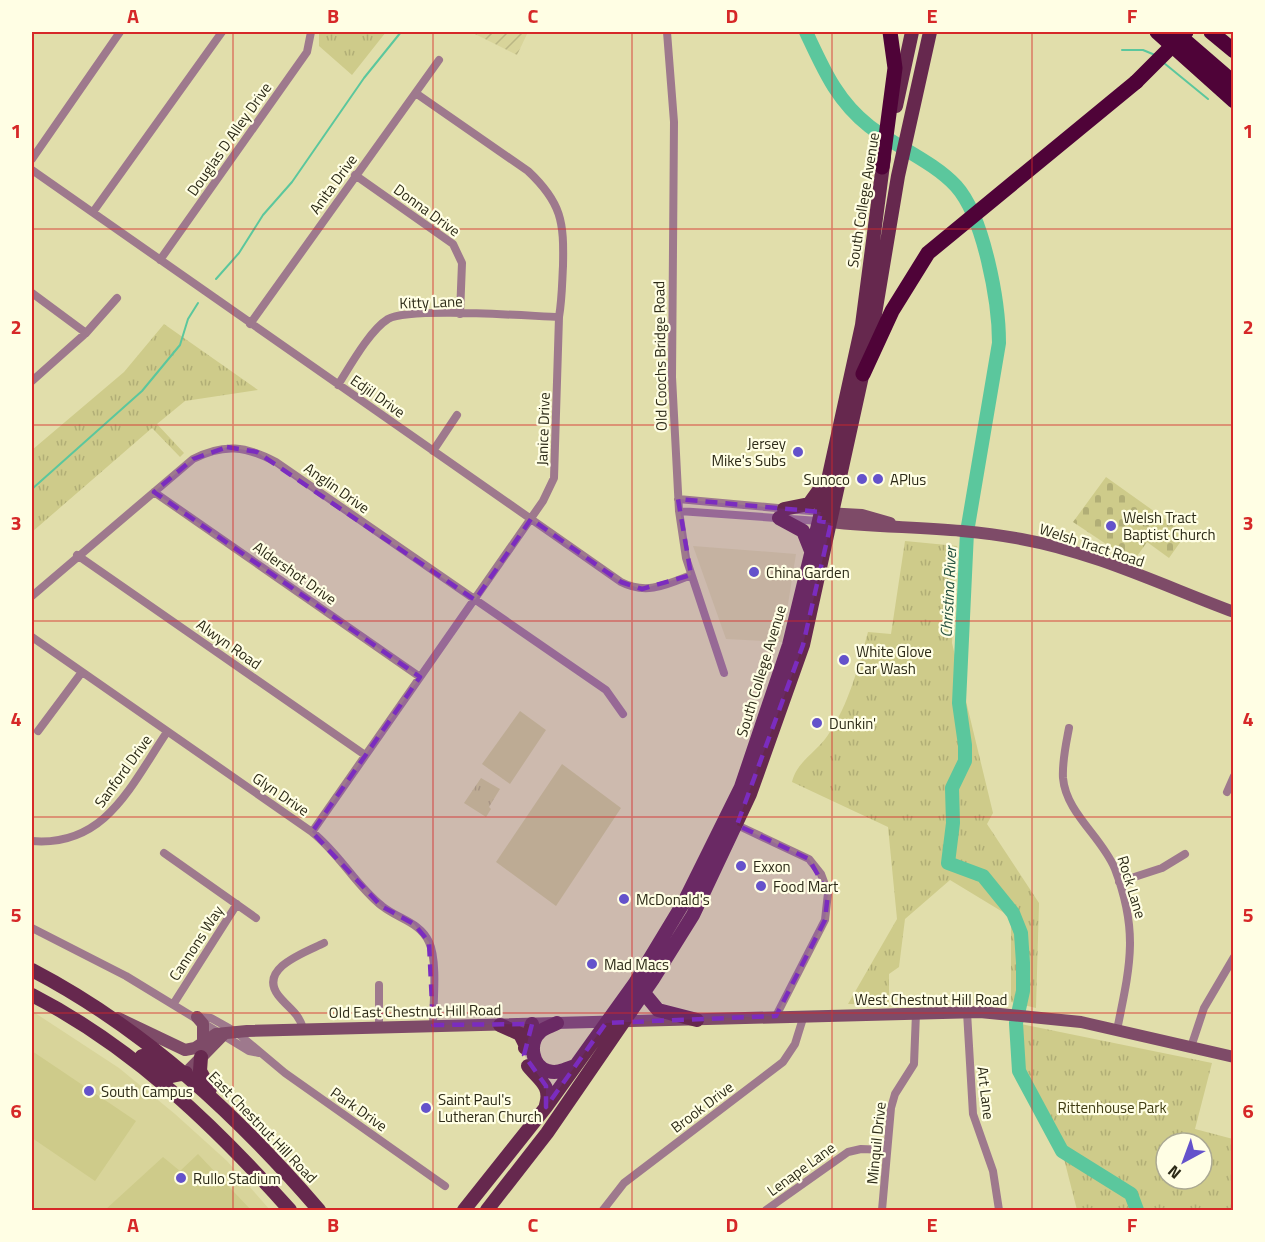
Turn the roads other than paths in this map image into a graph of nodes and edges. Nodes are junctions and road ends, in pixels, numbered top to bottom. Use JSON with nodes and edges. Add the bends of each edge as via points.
{"nodes":[{"id":1,"x":120,"y":32,"type":"edge"},
{"id":2,"x":222,"y":32,"type":"edge"},
{"id":3,"x":311,"y":32,"type":"edge"},
{"id":4,"x":667,"y":32,"type":"edge"},
{"id":5,"x":890,"y":32,"type":"edge"},
{"id":6,"x":912,"y":32,"type":"edge"},
{"id":7,"x":930,"y":32,"type":"edge"},
{"id":8,"x":1156,"y":32,"type":"edge"},
{"id":9,"x":1175,"y":32,"type":"edge"},
{"id":10,"x":1186,"y":32,"type":"edge"},
{"id":11,"x":1210,"y":32,"type":"edge"},
{"id":12,"x":1233,"y":51,"type":"edge"},
{"id":13,"x":439,"y":60,"type":"dead end"},
{"id":14,"x":1233,"y":83,"type":"edge"},
{"id":15,"x":417,"y":94,"type":"junction"},
{"id":16,"x":1233,"y":101,"type":"edge"},
{"id":17,"x":890,"y":120,"type":"junction"},
{"id":18,"x":32,"y":159,"type":"edge"},
{"id":19,"x":882,"y":167,"type":"joint"},
{"id":20,"x":32,"y":170,"type":"edge"},
{"id":21,"x":356,"y":176,"type":"junction"},
{"id":22,"x":93,"y":212,"type":"junction"},
{"id":23,"x":160,"y":260,"type":"junction"},
{"id":24,"x":32,"y":293,"type":"edge"},
{"id":25,"x":117,"y":298,"type":"dead end"},
{"id":26,"x":460,"y":314,"type":"junction"},
{"id":27,"x":559,"y":317,"type":"junction"},
{"id":28,"x":250,"y":324,"type":"junction"},
{"id":29,"x":86,"y":333,"type":"junction"},
{"id":30,"x":863,"y":374,"type":"junction"},
{"id":31,"x":32,"y":381,"type":"edge"},
{"id":32,"x":338,"y":385,"type":"junction"},
{"id":33,"x":457,"y":415,"type":"dead end"},
{"id":34,"x":433,"y":450,"type":"junction"},
{"id":35,"x":828,"y":477,"type":"junction"},
{"id":36,"x":154,"y":492,"type":"junction"},
{"id":37,"x":678,"y":499,"type":"junction"},
{"id":38,"x":679,"y":511,"type":"junction"},
{"id":39,"x":782,"y":514,"type":"junction"},
{"id":40,"x":826,"y":517,"type":"junction"},
{"id":41,"x":531,"y":519,"type":"junction"},
{"id":42,"x":812,"y":552,"type":"junction"},
{"id":43,"x":77,"y":555,"type":"junction"},
{"id":44,"x":691,"y":575,"type":"junction"},
{"id":45,"x":32,"y":596,"type":"edge"},
{"id":46,"x":475,"y":600,"type":"junction"},
{"id":47,"x":1233,"y":612,"type":"edge"},
{"id":48,"x":32,"y":637,"type":"edge"},
{"id":49,"x":82,"y":672,"type":"junction"},
{"id":50,"x":724,"y":673,"type":"dead end"},
{"id":51,"x":420,"y":677,"type":"junction"},
{"id":52,"x":623,"y":714,"type":"dead end"},
{"id":53,"x":1069,"y":728,"type":"dead end"},
{"id":54,"x":38,"y":731,"type":"dead end"},
{"id":55,"x":167,"y":732,"type":"junction"},
{"id":56,"x":365,"y":755,"type":"junction"},
{"id":57,"x":1233,"y":776,"type":"edge"},
{"id":58,"x":1227,"y":792,"type":"dead end"},
{"id":59,"x":737,"y":825,"type":"junction"},
{"id":60,"x":312,"y":832,"type":"junction"},
{"id":61,"x":32,"y":842,"type":"edge"},
{"id":62,"x":164,"y":853,"type":"dead end"},
{"id":63,"x":1185,"y":854,"type":"dead end"},
{"id":64,"x":1119,"y":882,"type":"junction"},
{"id":65,"x":237,"y":904,"type":"junction"},
{"id":66,"x":256,"y":918,"type":"dead end"},
{"id":67,"x":32,"y":928,"type":"edge"},
{"id":68,"x":324,"y":943,"type":"dead end"},
{"id":69,"x":1233,"y":957,"type":"edge"},
{"id":70,"x":32,"y":970,"type":"edge"},
{"id":71,"x":380,"y":985,"type":"dead end"},
{"id":72,"x":644,"y":993,"type":"junction"},
{"id":73,"x":32,"y":995,"type":"edge"},
{"id":74,"x":174,"y":1003,"type":"junction"},
{"id":75,"x":49,"y":1004,"type":"junction"},
{"id":76,"x":916,"y":1012,"type":"junction"},
{"id":77,"x":967,"y":1012,"type":"junction"},
{"id":78,"x":105,"y":1013,"type":"junction"},
{"id":79,"x":776,"y":1016,"type":"junction"},
{"id":80,"x":804,"y":1016,"type":"junction"},
{"id":81,"x":197,"y":1017,"type":"junction"},
{"id":82,"x":697,"y":1020,"type":"junction"},
{"id":83,"x":557,"y":1023,"type":"junction"},
{"id":84,"x":606,"y":1023,"type":"junction"},
{"id":85,"x":625,"y":1023,"type":"junction"},
{"id":86,"x":532,"y":1024,"type":"junction"},
{"id":87,"x":379,"y":1025,"type":"junction"},
{"id":88,"x":433,"y":1025,"type":"junction"},
{"id":89,"x":500,"y":1025,"type":"junction"},
{"id":90,"x":303,"y":1028,"type":"junction"},
{"id":91,"x":261,"y":1030,"type":"junction"},
{"id":92,"x":1117,"y":1030,"type":"junction"},
{"id":93,"x":230,"y":1033,"type":"junction"},
{"id":94,"x":203,"y":1042,"type":"junction"},
{"id":95,"x":525,"y":1044,"type":"junction"},
{"id":96,"x":1191,"y":1047,"type":"junction"},
{"id":97,"x":254,"y":1048,"type":"junction"},
{"id":98,"x":201,"y":1057,"type":"junction"},
{"id":99,"x":1233,"y":1057,"type":"edge"},
{"id":100,"x":577,"y":1065,"type":"junction"},
{"id":101,"x":186,"y":1073,"type":"junction"},
{"id":102,"x":218,"y":1101,"type":"junction"},
{"id":103,"x":546,"y":1107,"type":"junction"},
{"id":104,"x":887,"y":1150,"type":"junction"},
{"id":105,"x":445,"y":1186,"type":"dead end"},
{"id":106,"x":290,"y":1210,"type":"edge"},
{"id":107,"x":319,"y":1210,"type":"edge"},
{"id":108,"x":464,"y":1210,"type":"edge"},
{"id":109,"x":487,"y":1210,"type":"edge"},
{"id":110,"x":603,"y":1210,"type":"edge"},
{"id":111,"x":766,"y":1210,"type":"edge"},
{"id":112,"x":882,"y":1210,"type":"edge"},
{"id":113,"x":999,"y":1210,"type":"edge"}],
"edges":[{"from":1,"to":18,"type":"street"},
{"from":2,"to":22,"type":"street"},
{"from":3,"to":23,"type":"street","name":"Douglas D Alley Drive","via":[[307,52]]},
{"from":4,"to":37,"type":"street","name":"Old Coochs Bridge Road","via":[[674,122],[672,377]]},
{"from":5,"to":17,"type":"highway","via":[[895,69]]},
{"from":6,"to":17,"type":"main road","name":"South College Avenue"},
{"from":7,"to":30,"type":"main road","name":"South College Avenue","via":[[898,176]]},
{"from":8,"to":16,"type":"highway"},
{"from":9,"to":14,"type":"highway"},
{"from":10,"to":30,"type":"highway","bridge":true,"via":[[1136,82],[928,253],[892,311]]},
{"from":11,"to":12,"type":"highway"},
{"from":13,"to":15,"type":"street","name":"Anita Drive"},
{"from":15,"to":21,"type":"street","name":"Anita Drive"},
{"from":15,"to":27,"type":"street","name":"Janice Drive","via":[[528,171],[553,198],[564,228]]},
{"from":17,"to":19,"type":"highway"},
{"from":19,"to":35,"type":"main road","name":"South College Avenue","via":[[862,325]]},
{"from":20,"to":22,"type":"street","name":"Edjil Drive"},
{"from":21,"to":26,"type":"street","name":"Donna Drive","via":[[453,244],[462,263]]},
{"from":21,"to":28,"type":"street","name":"Anita Drive"},
{"from":22,"to":23,"type":"street","name":"Edjil Drive"},
{"from":23,"to":28,"type":"street","name":"Edjil Drive"},
{"from":24,"to":29,"type":"street"},
{"from":25,"to":29,"type":"street"},
{"from":26,"to":27,"type":"street","name":"Kitty Lane"},
{"from":26,"to":32,"type":"street","name":"Kitty Lane","via":[[406,314],[388,319]]},
{"from":27,"to":41,"type":"street","name":"Janice Drive","via":[[555,472],[548,494]]},
{"from":28,"to":32,"type":"street","name":"Edjil Drive"},
{"from":29,"to":31,"type":"street"},
{"from":30,"to":40,"type":"main road","name":"South College Avenue"},
{"from":32,"to":34,"type":"street","name":"Edjil Drive"},
{"from":33,"to":34,"type":"street"},
{"from":34,"to":41,"type":"street","name":"Edjil Drive"},
{"from":35,"to":39,"type":"main road","via":[[809,504]]},
{"from":35,"to":40,"type":"main road","name":"South College Avenue"},
{"from":36,"to":43,"type":"street","name":"Anglin Drive"},
{"from":36,"to":46,"type":"street","name":"Anglin Drive","via":[[193,459],[209,451],[227,447],[257,452]]},
{"from":36,"to":51,"type":"street","name":"Aldershot Drive"},
{"from":37,"to":38,"type":"street","name":"Old Coochs Bridge Road"},
{"from":37,"to":39,"type":"street","name":"Welsh Tract Road"},
{"from":38,"to":39,"type":"street","name":"Welsh Tract Road"},
{"from":38,"to":44,"type":"street","name":"Old Coochs Bridge Road"},
{"from":39,"to":40,"type":"street","name":"Welsh Tract Road"},
{"from":39,"to":42,"type":"main road","via":[[803,531]]},
{"from":40,"to":42,"type":"main road","name":"South College Avenue"},
{"from":40,"to":47,"type":"street","name":"Welsh Tract Road","via":[[879,527],[1019,538],[1062,548]]},
{"from":40,"to":59,"type":"main road","name":"South College Avenue","via":[[803,645]]},
{"from":41,"to":44,"type":"street","name":"Edjil Drive","via":[[634,587],[651,589]]},
{"from":41,"to":46,"type":"street","name":"Janice Drive"},
{"from":42,"to":84,"type":"main road","name":"South College Avenue","via":[[789,645],[741,787],[684,902]]},
{"from":43,"to":45,"type":"street","name":"Anglin Drive"},
{"from":43,"to":56,"type":"street","name":"Alwyn Road"},
{"from":44,"to":50,"type":"street","name":"Old Coochs Bridge Road"},
{"from":46,"to":51,"type":"street","name":"Janice Drive"},
{"from":46,"to":52,"type":"street","name":"Anglin Drive","via":[[606,690]]},
{"from":48,"to":49,"type":"street","name":"Glyn Drive"},
{"from":49,"to":54,"type":"street"},
{"from":49,"to":55,"type":"street","name":"Glyn Drive"},
{"from":51,"to":56,"type":"street","name":"Janice Drive"},
{"from":53,"to":64,"type":"street","name":"Rock Lane","via":[[1064,785],[1071,803],[1109,855]]},
{"from":55,"to":60,"type":"street","name":"Glyn Drive"},
{"from":55,"to":61,"type":"street","name":"Sanford Drive","via":[[101,824],[76,837]]},
{"from":56,"to":60,"type":"street","name":"Janice Drive"},
{"from":57,"to":58,"type":"street"},
{"from":59,"to":72,"type":"main road","name":"South College Avenue","via":[[693,915]]},
{"from":59,"to":79,"type":"street","via":[[809,859],[821,874],[828,893],[825,920]]},
{"from":60,"to":88,"type":"street","name":"Glyn Drive","via":[[381,906],[414,924],[429,942],[433,952]]},
{"from":62,"to":65,"type":"street","name":"Cannons Way"},
{"from":63,"to":64,"type":"street","via":[[1162,868]]},
{"from":64,"to":92,"type":"street","name":"Rock Lane","via":[[1131,929],[1132,951]]},
{"from":65,"to":66,"type":"street","name":"Cannons Way"},
{"from":65,"to":74,"type":"street","name":"Cannons Way"},
{"from":67,"to":74,"type":"street"},
{"from":68,"to":90,"type":"street","via":[[275,972],[273,980],[277,994],[299,1016]]},
{"from":69,"to":96,"type":"street","via":[[1204,1008]]},
{"from":70,"to":78,"type":"main road","name":"East Chestnut Hill Road"},
{"from":71,"to":87,"type":"street"},
{"from":72,"to":82,"type":"main road","via":[[658,1010]]},
{"from":72,"to":85,"type":"main road","name":"South College Avenue"},
{"from":73,"to":75,"type":"main road"},
{"from":74,"to":81,"type":"street","name":"Cannons Way"},
{"from":75,"to":101,"type":"main road","via":[[114,1037],[168,1074]]},
{"from":75,"to":106,"type":"main road","via":[[167,1086],[224,1139]]},
{"from":76,"to":77,"type":"street","name":"West Chestnut Hill Road"},
{"from":76,"to":80,"type":"street","name":"West Chestnut Hill Road"},
{"from":76,"to":104,"type":"street","name":"Minquil Drive","via":[[914,1064],[893,1101]]},
{"from":77,"to":92,"type":"street","name":"West Chestnut Hill Road","via":[[1031,1016]]},
{"from":77,"to":113,"type":"street","name":"Art Lane","via":[[974,1114],[993,1171]]},
{"from":78,"to":94,"type":"street","name":"Old East Chestnut Hill Road","via":[[180,1049],[195,1048]]},
{"from":78,"to":101,"type":"main road","name":"East Chestnut Hill Road"},
{"from":79,"to":80,"type":"street","name":"West Chestnut Hill Road"},
{"from":79,"to":82,"type":"street","name":"West Chestnut Hill Road"},
{"from":80,"to":110,"type":"street","name":"Brook Drive","via":[[795,1044],[783,1062],[624,1183]]},
{"from":81,"to":93,"type":"street","name":"Cannons Way"},
{"from":81,"to":94,"type":"street","via":[[203,1024]]},
{"from":82,"to":85,"type":"street","name":"West Chestnut Hill Road"},
{"from":83,"to":84,"type":"street","name":"Old East Chestnut Hill Road"},
{"from":83,"to":86,"type":"street","name":"Old East Chestnut Hill Road"},
{"from":83,"to":100,"type":"main road","via":[[540,1032],[535,1040],[534,1058],[548,1071]]},
{"from":84,"to":85,"type":"street","name":"West Chestnut Hill Road"},
{"from":84,"to":100,"type":"main road","name":"South College Avenue"},
{"from":85,"to":109,"type":"main road","name":"South College Avenue"},
{"from":86,"to":89,"type":"street","name":"Old East Chestnut Hill Road"},
{"from":86,"to":95,"type":"main road"},
{"from":87,"to":88,"type":"street","name":"Old East Chestnut Hill Road"},
{"from":87,"to":90,"type":"street","name":"Old East Chestnut Hill Road"},
{"from":88,"to":89,"type":"street","name":"Old East Chestnut Hill Road"},
{"from":89,"to":95,"type":"main road","via":[[520,1034]]},
{"from":90,"to":91,"type":"street","name":"Old East Chestnut Hill Road"},
{"from":91,"to":93,"type":"street","name":"Old East Chestnut Hill Road"},
{"from":91,"to":97,"type":"street","via":[[253,1036]]},
{"from":92,"to":96,"type":"street","name":"West Chestnut Hill Road"},
{"from":93,"to":94,"type":"street","name":"Old East Chestnut Hill Road","via":[[212,1035]]},
{"from":93,"to":97,"type":"street","name":"Park Drive"},
{"from":93,"to":97,"type":"street","name":"Park Drive","via":[[249,1051]]},
{"from":93,"to":98,"type":"street"},
{"from":95,"to":103,"type":"main road","via":[[528,1066],[549,1093]]},
{"from":96,"to":99,"type":"street","name":"West Chestnut Hill Road"},
{"from":97,"to":105,"type":"street","name":"Park Drive"},
{"from":98,"to":101,"type":"street"},
{"from":98,"to":102,"type":"main road","via":[[200,1071]]},
{"from":100,"to":103,"type":"main road","name":"South College Avenue"},
{"from":101,"to":102,"type":"main road","name":"East Chestnut Hill Road"},
{"from":102,"to":107,"type":"main road","name":"East Chestnut Hill Road"},
{"from":103,"to":108,"type":"main road","name":"South College Avenue"},
{"from":104,"to":111,"type":"street","name":"Lenape Lane","via":[[848,1152]]},
{"from":104,"to":112,"type":"street","name":"Minquil Drive"}]}
